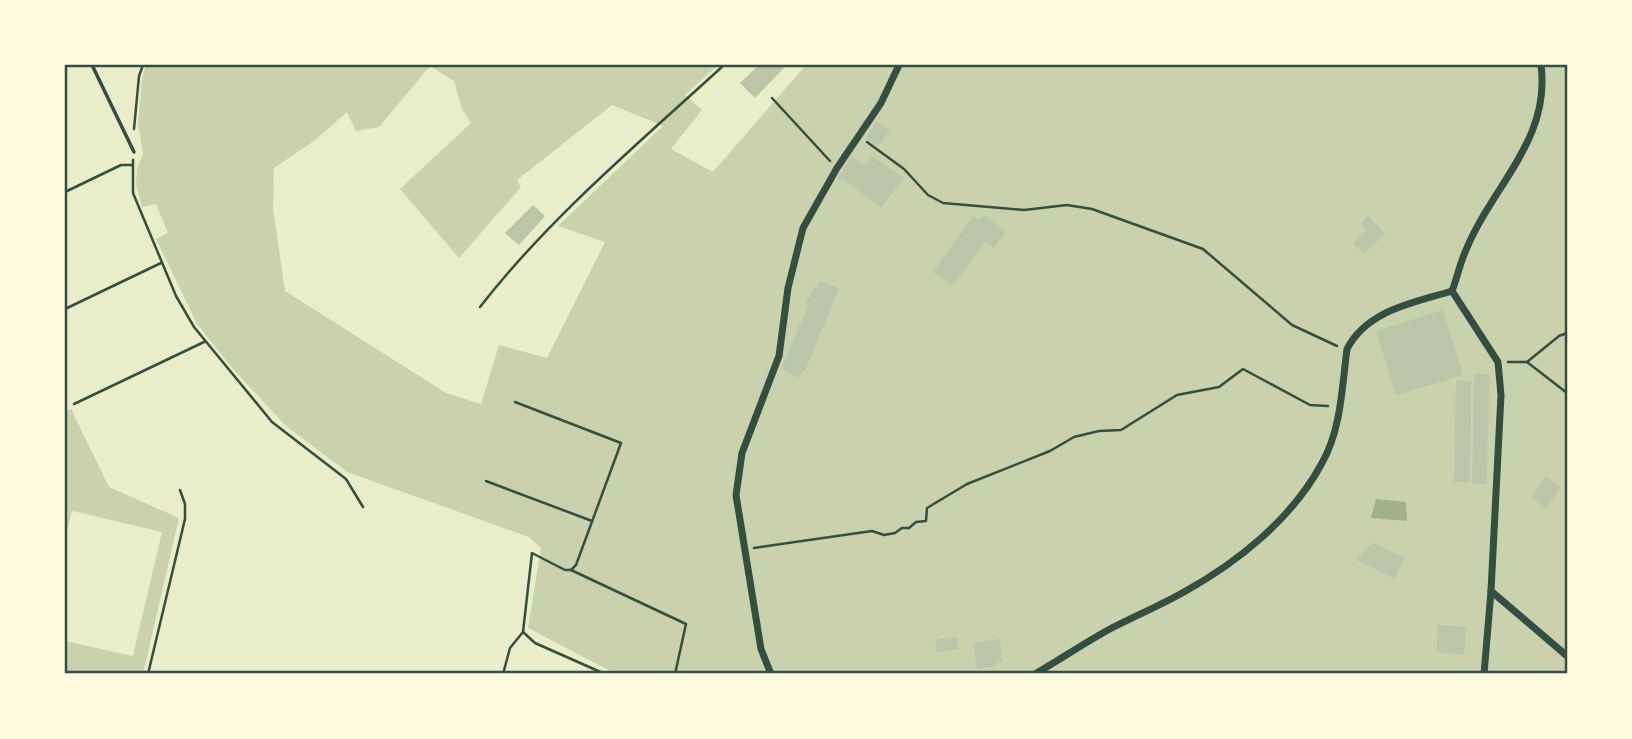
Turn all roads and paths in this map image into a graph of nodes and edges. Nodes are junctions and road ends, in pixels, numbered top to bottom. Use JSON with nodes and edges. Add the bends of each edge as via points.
{"nodes":[{"id":1,"x":92,"y":65,"type":"edge"},
{"id":2,"x":143,"y":65,"type":"edge"},
{"id":3,"x":724,"y":65,"type":"edge"},
{"id":4,"x":899,"y":65,"type":"edge"},
{"id":5,"x":1541,"y":65,"type":"edge"},
{"id":6,"x":772,"y":97,"type":"dead end"},
{"id":7,"x":859,"y":136,"type":"junction"},
{"id":8,"x":134,"y":152,"type":"junction"},
{"id":9,"x":133,"y":165,"type":"junction"},
{"id":10,"x":837,"y":168,"type":"junction"},
{"id":11,"x":65,"y":192,"type":"edge"},
{"id":12,"x":161,"y":263,"type":"junction"},
{"id":13,"x":1452,"y":291,"type":"junction"},
{"id":14,"x":480,"y":307,"type":"dead end"},
{"id":15,"x":65,"y":309,"type":"edge"},
{"id":16,"x":1567,"y":333,"type":"edge"},
{"id":17,"x":204,"y":342,"type":"junction"},
{"id":18,"x":1347,"y":349,"type":"junction"},
{"id":19,"x":1499,"y":362,"type":"junction"},
{"id":20,"x":1527,"y":362,"type":"junction"},
{"id":21,"x":1567,"y":393,"type":"edge"},
{"id":22,"x":1341,"y":398,"type":"junction"},
{"id":23,"x":515,"y":402,"type":"dead end"},
{"id":24,"x":74,"y":404,"type":"dead end"},
{"id":25,"x":486,"y":481,"type":"dead end"},
{"id":26,"x":180,"y":490,"type":"dead end"},
{"id":27,"x":363,"y":508,"type":"dead end"},
{"id":28,"x":592,"y":521,"type":"junction"},
{"id":29,"x":744,"y":550,"type":"junction"},
{"id":30,"x":571,"y":570,"type":"junction"},
{"id":31,"x":1491,"y":591,"type":"junction"},
{"id":32,"x":523,"y":632,"type":"junction"},
{"id":33,"x":1567,"y":656,"type":"edge"},
{"id":34,"x":148,"y":674,"type":"edge"},
{"id":35,"x":503,"y":674,"type":"edge"},
{"id":36,"x":605,"y":674,"type":"edge"},
{"id":37,"x":675,"y":674,"type":"edge"},
{"id":38,"x":771,"y":674,"type":"edge"},
{"id":39,"x":1035,"y":674,"type":"edge"},
{"id":40,"x":1484,"y":674,"type":"edge"}],
"edges":[{"from":1,"to":8,"type":"lane"},
{"from":2,"to":8,"type":"path"},
{"from":3,"to":14,"type":"path","via":[[511,267]]},
{"from":4,"to":7,"type":"street"},
{"from":5,"to":13,"type":"street","via":[[1544,85],[1531,137],[1466,249]]},
{"from":6,"to":10,"type":"path"},
{"from":7,"to":10,"type":"street"},
{"from":7,"to":18,"type":"path","via":[[904,169],[928,195],[943,202],[1024,210],[1067,205],[1092,209],[1203,249],[1292,325]]},
{"from":8,"to":9,"type":"path"},
{"from":9,"to":11,"type":"path","via":[[121,165]]},
{"from":9,"to":12,"type":"path","via":[[133,193]]},
{"from":10,"to":29,"type":"street","via":[[803,228],[788,288],[779,356],[742,453],[736,495]]},
{"from":12,"to":15,"type":"path"},
{"from":12,"to":17,"type":"path"},
{"from":13,"to":18,"type":"street","via":[[1390,310],[1361,329]]},
{"from":13,"to":19,"type":"street"},
{"from":16,"to":20,"type":"path"},
{"from":17,"to":24,"type":"path"},
{"from":17,"to":27,"type":"path","via":[[272,422],[346,479]]},
{"from":18,"to":22,"type":"street"},
{"from":19,"to":20,"type":"path"},
{"from":19,"to":31,"type":"street"},
{"from":20,"to":21,"type":"path"},
{"from":22,"to":29,"type":"path","via":[[1327,407],[1310,405],[1243,369],[1219,387],[1177,395],[1121,430],[1074,437],[967,484],[927,508],[926,521],[909,528],[884,535],[872,531]]},
{"from":22,"to":39,"type":"street","via":[[1323,463],[1300,497],[1244,554]]},
{"from":23,"to":28,"type":"path","via":[[621,443]]},
{"from":25,"to":28,"type":"path"},
{"from":26,"to":34,"type":"path","via":[[184,519]]},
{"from":28,"to":30,"type":"path"},
{"from":29,"to":38,"type":"street","via":[[761,649]]},
{"from":30,"to":32,"type":"path","via":[[532,553]]},
{"from":30,"to":37,"type":"path","via":[[686,625]]},
{"from":31,"to":33,"type":"street"},
{"from":31,"to":40,"type":"street"},
{"from":32,"to":35,"type":"path","via":[[510,648]]},
{"from":32,"to":36,"type":"path","via":[[535,643]]}]}
